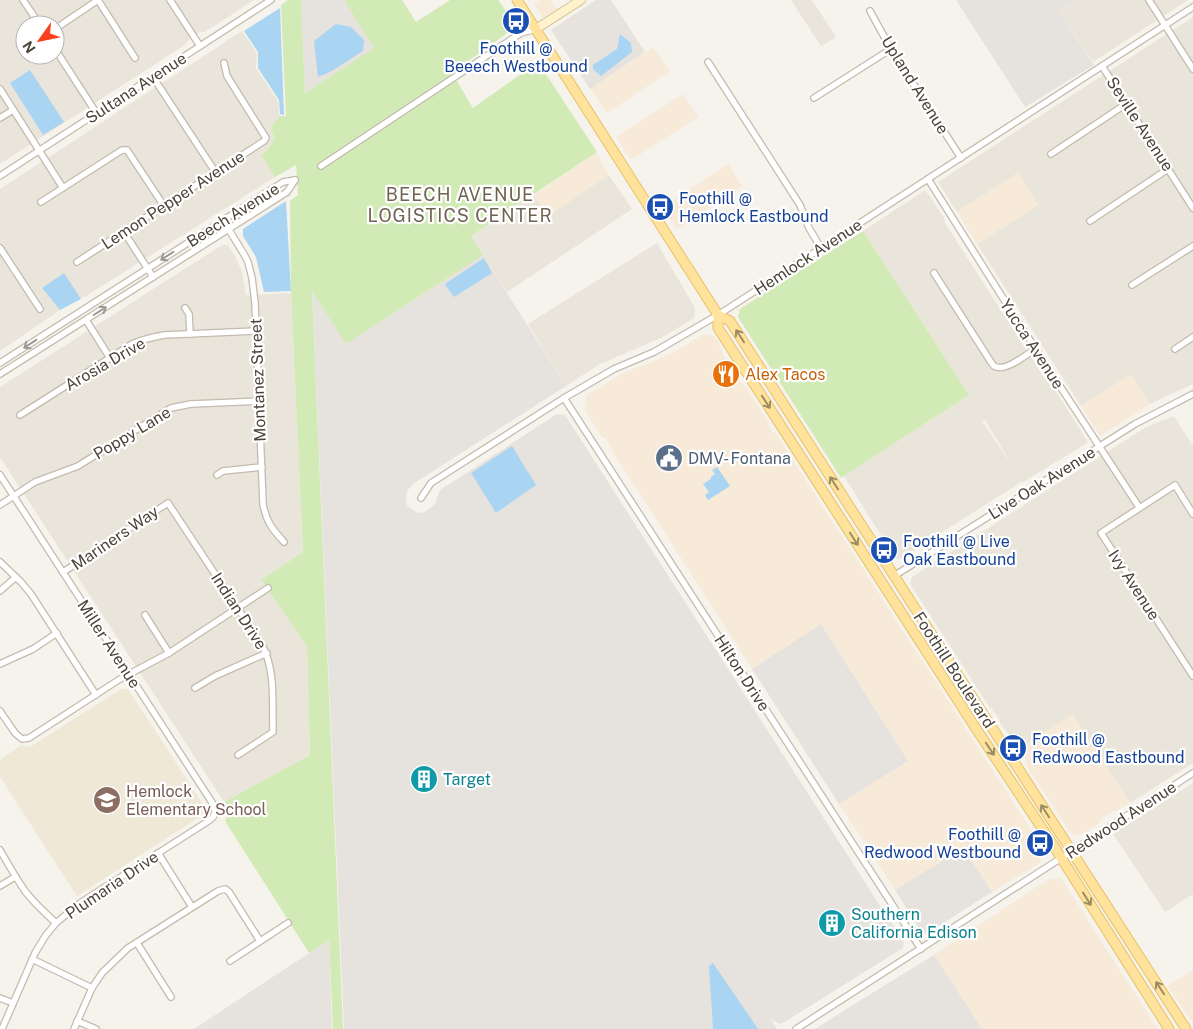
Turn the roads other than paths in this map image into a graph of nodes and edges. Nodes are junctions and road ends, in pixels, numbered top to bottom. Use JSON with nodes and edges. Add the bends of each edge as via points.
{"nodes":[{"id":1,"x":23,"y":0,"type":"edge"},
{"id":2,"x":98,"y":0,"type":"edge"},
{"id":3,"x":170,"y":0,"type":"edge"},
{"id":4,"x":272,"y":0,"type":"edge"},
{"id":5,"x":516,"y":0,"type":"edge"},
{"id":6,"x":581,"y":0,"type":"edge"},
{"id":7,"x":1149,"y":0,"type":"edge"},
{"id":8,"x":1193,"y":7,"type":"edge"},
{"id":9,"x":870,"y":11,"type":"dead end"},
{"id":10,"x":33,"y":15,"type":"edge"},
{"id":11,"x":65,"y":22,"type":"edge"},
{"id":12,"x":1165,"y":25,"type":"junction"},
{"id":13,"x":536,"y":30,"type":"junction"},
{"id":14,"x":200,"y":46,"type":"junction"},
{"id":15,"x":891,"y":49,"type":"junction"},
{"id":16,"x":135,"y":58,"type":"dead end"},
{"id":17,"x":708,"y":62,"type":"dead end"},
{"id":18,"x":65,"y":64,"type":"edge"},
{"id":19,"x":224,"y":64,"type":"dead end"},
{"id":20,"x":1102,"y":66,"type":"junction"},
{"id":21,"x":1193,"y":69,"type":"edge"},
{"id":22,"x":153,"y":77,"type":"junction"},
{"id":23,"x":0,"y":89,"type":"edge"},
{"id":24,"x":814,"y":98,"type":"dead end"},
{"id":25,"x":1126,"y":104,"type":"junction"},
{"id":26,"x":13,"y":110,"type":"junction"},
{"id":27,"x":97,"y":114,"type":"junction"},
{"id":28,"x":0,"y":118,"type":"edge"},
{"id":29,"x":40,"y":150,"type":"junction"},
{"id":30,"x":1050,"y":154,"type":"dead end"},
{"id":31,"x":961,"y":158,"type":"junction"},
{"id":32,"x":321,"y":166,"type":"dead end"},
{"id":33,"x":1168,"y":168,"type":"junction"},
{"id":34,"x":216,"y":173,"type":"junction"},
{"id":35,"x":0,"y":176,"type":"edge"},
{"id":36,"x":928,"y":179,"type":"junction"},
{"id":37,"x":63,"y":188,"type":"junction"},
{"id":38,"x":41,"y":202,"type":"dead end"},
{"id":39,"x":164,"y":206,"type":"junction"},
{"id":40,"x":1193,"y":208,"type":"edge"},
{"id":41,"x":223,"y":220,"type":"junction"},
{"id":42,"x":1090,"y":220,"type":"dead end"},
{"id":43,"x":229,"y":229,"type":"junction"},
{"id":44,"x":124,"y":232,"type":"junction"},
{"id":45,"x":1193,"y":246,"type":"edge"},
{"id":46,"x":0,"y":248,"type":"edge"},
{"id":47,"x":821,"y":248,"type":"junction"},
{"id":48,"x":77,"y":262,"type":"dead end"},
{"id":49,"x":147,"y":269,"type":"junction"},
{"id":50,"x":934,"y":273,"type":"dead end"},
{"id":51,"x":153,"y":277,"type":"junction"},
{"id":52,"x":1132,"y":285,"type":"dead end"},
{"id":53,"x":185,"y":308,"type":"dead end"},
{"id":54,"x":40,"y":309,"type":"dead end"},
{"id":55,"x":718,"y":315,"type":"junction"},
{"id":56,"x":86,"y":320,"type":"junction"},
{"id":57,"x":256,"y":331,"type":"junction"},
{"id":58,"x":190,"y":334,"type":"junction"},
{"id":59,"x":1193,"y":337,"type":"edge"},
{"id":60,"x":1175,"y":348,"type":"dead end"},
{"id":61,"x":1035,"y":349,"type":"junction"},
{"id":62,"x":110,"y":358,"type":"junction"},
{"id":63,"x":0,"y":363,"type":"edge"},
{"id":64,"x":0,"y":374,"type":"edge"},
{"id":65,"x":1193,"y":394,"type":"edge"},
{"id":66,"x":564,"y":398,"type":"junction"},
{"id":67,"x":259,"y":401,"type":"junction"},
{"id":68,"x":20,"y":415,"type":"dead end"},
{"id":69,"x":1099,"y":447,"type":"junction"},
{"id":70,"x":262,"y":467,"type":"junction"},
{"id":71,"x":0,"y":475,"type":"edge"},
{"id":72,"x":217,"y":475,"type":"dead end"},
{"id":73,"x":14,"y":496,"type":"junction"},
{"id":74,"x":421,"y":498,"type":"dead end"},
{"id":75,"x":168,"y":503,"type":"joint"},
{"id":76,"x":0,"y":505,"type":"edge"},
{"id":77,"x":1139,"y":507,"type":"junction"},
{"id":78,"x":1193,"y":514,"type":"edge"},
{"id":79,"x":284,"y":542,"type":"dead end"},
{"id":80,"x":0,"y":562,"type":"edge"},
{"id":81,"x":63,"y":572,"type":"junction"},
{"id":82,"x":894,"y":576,"type":"junction"},
{"id":83,"x":16,"y":577,"type":"junction"},
{"id":84,"x":268,"y":588,"type":"dead end"},
{"id":85,"x":0,"y":591,"type":"edge"},
{"id":86,"x":238,"y":608,"type":"junction"},
{"id":87,"x":145,"y":616,"type":"dead end"},
{"id":88,"x":57,"y":633,"type":"junction"},
{"id":89,"x":169,"y":652,"type":"junction"},
{"id":90,"x":266,"y":653,"type":"junction"},
{"id":91,"x":0,"y":664,"type":"edge"},
{"id":92,"x":129,"y":674,"type":"junction"},
{"id":93,"x":1193,"y":676,"type":"edge"},
{"id":94,"x":195,"y":688,"type":"dead end"},
{"id":95,"x":96,"y":695,"type":"junction"},
{"id":96,"x":0,"y":711,"type":"edge"},
{"id":97,"x":238,"y":755,"type":"dead end"},
{"id":98,"x":1193,"y":773,"type":"edge"},
{"id":99,"x":216,"y":813,"type":"joint"},
{"id":100,"x":0,"y":850,"type":"edge"},
{"id":101,"x":1071,"y":852,"type":"junction"},
{"id":102,"x":158,"y":853,"type":"junction"},
{"id":103,"x":1061,"y":858,"type":"junction"},
{"id":104,"x":15,"y":877,"type":"junction"},
{"id":105,"x":0,"y":886,"type":"edge"},
{"id":106,"x":192,"y":907,"type":"junction"},
{"id":107,"x":56,"y":923,"type":"junction"},
{"id":108,"x":288,"y":924,"type":"dead end"},
{"id":109,"x":260,"y":941,"type":"junction"},
{"id":110,"x":136,"y":943,"type":"junction"},
{"id":111,"x":921,"y":949,"type":"junction"},
{"id":112,"x":32,"y":959,"type":"junction"},
{"id":113,"x":230,"y":961,"type":"dead end"},
{"id":114,"x":92,"y":988,"type":"junction"},
{"id":115,"x":171,"y":997,"type":"dead end"},
{"id":116,"x":0,"y":998,"type":"edge"},
{"id":117,"x":13,"y":1003,"type":"junction"},
{"id":118,"x":78,"y":1021,"type":"junction"},
{"id":119,"x":2,"y":1029,"type":"edge"},
{"id":120,"x":74,"y":1029,"type":"edge"},
{"id":121,"x":96,"y":1029,"type":"edge"},
{"id":122,"x":796,"y":1029,"type":"edge"},
{"id":123,"x":1169,"y":1029,"type":"edge"},
{"id":124,"x":1186,"y":1029,"type":"edge"}],
"edges":[{"from":1,"to":10,"type":"street"},
{"from":2,"to":11,"type":"street"},
{"from":2,"to":16,"type":"street"},
{"from":3,"to":14,"type":"street"},
{"from":4,"to":14,"type":"street","name":"Sultana Avenue"},
{"from":5,"to":13,"type":"main road","name":"Foothill Boulevard"},
{"from":6,"to":13,"type":"main road"},
{"from":7,"to":12,"type":"street"},
{"from":8,"to":12,"type":"street","name":"Hemlock Avenue"},
{"from":9,"to":15,"type":"street","name":"Upland Avenue"},
{"from":12,"to":20,"type":"street","name":"Hemlock Avenue"},
{"from":12,"to":21,"type":"street"},
{"from":13,"to":32,"type":"street","via":[[521,33]]},
{"from":13,"to":55,"type":"main road","name":"Foothill Boulevard"},
{"from":14,"to":22,"type":"street","name":"Sultana Avenue"},
{"from":15,"to":24,"type":"street"},
{"from":15,"to":31,"type":"street","name":"Upland Avenue"},
{"from":17,"to":47,"type":"street","via":[[800,205]]},
{"from":18,"to":27,"type":"street"},
{"from":19,"to":34,"type":"street","name":"Lemon Pepper Avenue","via":[[227,76],[266,138]]},
{"from":20,"to":25,"type":"street","name":"Seville Avenue"},
{"from":20,"to":31,"type":"street","name":"Hemlock Avenue"},
{"from":22,"to":27,"type":"street","name":"Sultana Avenue"},
{"from":22,"to":34,"type":"street"},
{"from":23,"to":26,"type":"street"},
{"from":25,"to":30,"type":"street"},
{"from":25,"to":33,"type":"street","name":"Seville Avenue"},
{"from":26,"to":28,"type":"street"},
{"from":26,"to":29,"type":"street"},
{"from":27,"to":29,"type":"street","name":"Sultana Avenue"},
{"from":29,"to":35,"type":"street","name":"Sultana Avenue"},
{"from":29,"to":37,"type":"street"},
{"from":31,"to":36,"type":"street","name":"Hemlock Avenue"},
{"from":33,"to":40,"type":"street","name":"Seville Avenue"},
{"from":33,"to":42,"type":"street"},
{"from":34,"to":39,"type":"street","name":"Lemon Pepper Avenue"},
{"from":36,"to":47,"type":"street","name":"Hemlock Avenue"},
{"from":36,"to":61,"type":"street","name":"Yucca Avenue"},
{"from":37,"to":38,"type":"street"},
{"from":37,"to":39,"type":"street","via":[[122,150],[127,150]]},
{"from":39,"to":44,"type":"street","name":"Lemon Pepper Avenue"},
{"from":41,"to":43,"type":"street","name":"Montanez Street"},
{"from":41,"to":43,"type":"street","name":"Beech Avenue","via":[[283,182],[295,180],[287,192]]},
{"from":41,"to":49,"type":"street","name":"Beech Avenue","one_way":true},
{"from":43,"to":51,"type":"street","name":"Beech Avenue"},
{"from":43,"to":57,"type":"street","name":"Montanez Street","via":[[250,268]]},
{"from":44,"to":48,"type":"street","name":"Lemon Pepper Avenue"},
{"from":44,"to":49,"type":"street"},
{"from":45,"to":52,"type":"street"},
{"from":46,"to":54,"type":"street"},
{"from":47,"to":55,"type":"street","name":"Hemlock Avenue"},
{"from":49,"to":51,"type":"street"},
{"from":49,"to":63,"type":"street","name":"Beech Avenue","one_way":true},
{"from":50,"to":61,"type":"street","via":[[995,367],[1009,366]]},
{"from":56,"to":51,"type":"street","name":"Beech Avenue","one_way":true},
{"from":53,"to":58,"type":"street","via":[[189,314]]},
{"from":55,"to":66,"type":"street","name":"Hemlock Avenue"},
{"from":82,"to":55,"type":"main road","name":"Foothill Boulevard","one_way":true,"via":[[730,321]]},
{"from":55,"to":103,"type":"main road","name":"Foothill Boulevard","one_way":true,"via":[[718,328]]},
{"from":56,"to":62,"type":"street"},
{"from":56,"to":64,"type":"street","name":"Beech Avenue"},
{"from":57,"to":58,"type":"street","name":"Arosia Drive"},
{"from":57,"to":67,"type":"street","name":"Montanez Street"},
{"from":58,"to":62,"type":"street","name":"Arosia Drive","via":[[149,337]]},
{"from":59,"to":60,"type":"street"},
{"from":61,"to":69,"type":"street","name":"Yucca Avenue"},
{"from":62,"to":68,"type":"street","name":"Arosia Drive"},
{"from":65,"to":69,"type":"street","name":"Live Oak Avenue"},
{"from":66,"to":74,"type":"street","name":"Hemlock Avenue","via":[[431,483]]},
{"from":66,"to":111,"type":"street","name":"Hilton Drive"},
{"from":67,"to":70,"type":"street","name":"Montanez Street"},
{"from":67,"to":73,"type":"street","name":"Poppy Lane","via":[[171,408],[78,466],[35,482]]},
{"from":69,"to":77,"type":"street","name":"Yucca Avenue"},
{"from":69,"to":82,"type":"street","name":"Live Oak Avenue"},
{"from":70,"to":72,"type":"street","via":[[223,471]]},
{"from":70,"to":79,"type":"street","name":"Montanez Street","via":[[266,518]]},
{"from":71,"to":73,"type":"street","name":"Miller Avenue"},
{"from":73,"to":76,"type":"street","name":"Poppy Lane"},
{"from":73,"to":81,"type":"street","name":"Miller Avenue"},
{"from":75,"to":81,"type":"street","name":"Mariners Way"},
{"from":75,"to":86,"type":"street","name":"Indian Drive"},
{"from":77,"to":78,"type":"street","via":[[1175,485]]},
{"from":77,"to":93,"type":"street","name":"Ivy Avenue","via":[[1101,533]]},
{"from":80,"to":83,"type":"street"},
{"from":81,"to":92,"type":"street","name":"Miller Avenue"},
{"from":101,"to":82,"type":"main road","name":"Foothill Boulevard","one_way":true},
{"from":83,"to":85,"type":"street"},
{"from":83,"to":88,"type":"street"},
{"from":84,"to":86,"type":"street"},
{"from":86,"to":89,"type":"street"},
{"from":86,"to":90,"type":"street","name":"Indian Drive"},
{"from":87,"to":89,"type":"street"},
{"from":88,"to":91,"type":"street","via":[[33,649]]},
{"from":88,"to":95,"type":"street"},
{"from":89,"to":92,"type":"street"},
{"from":90,"to":94,"type":"street"},
{"from":90,"to":97,"type":"street","name":"Indian Drive","via":[[271,676],[273,732]]},
{"from":92,"to":95,"type":"street"},
{"from":92,"to":99,"type":"street","name":"Miller Avenue"},
{"from":95,"to":96,"type":"street","via":[[29,738],[22,739],[14,733]]},
{"from":98,"to":101,"type":"street","name":"Redwood Avenue"},
{"from":99,"to":102,"type":"street","name":"Plumaria Drive"},
{"from":100,"to":104,"type":"street"},
{"from":101,"to":103,"type":"street","name":"Redwood Avenue"},
{"from":124,"to":101,"type":"main road","name":"Foothill Boulevard","one_way":true},
{"from":102,"to":106,"type":"street"},
{"from":102,"to":107,"type":"street","name":"Plumaria Drive","via":[[80,903]]},
{"from":103,"to":111,"type":"street","name":"Redwood Avenue"},
{"from":103,"to":123,"type":"main road","name":"Foothill Boulevard","one_way":true},
{"from":104,"to":105,"type":"street"},
{"from":104,"to":107,"type":"street"},
{"from":106,"to":109,"type":"street","via":[[224,889]]},
{"from":106,"to":110,"type":"street"},
{"from":107,"to":112,"type":"street","name":"Plumaria Drive"},
{"from":108,"to":109,"type":"street"},
{"from":109,"to":113,"type":"street"},
{"from":110,"to":114,"type":"street","via":[[102,973]]},
{"from":110,"to":115,"type":"street"},
{"from":111,"to":122,"type":"street","name":"Redwood Avenue"},
{"from":112,"to":114,"type":"street"},
{"from":112,"to":117,"type":"street","name":"Plumaria Drive"},
{"from":114,"to":118,"type":"street"},
{"from":116,"to":117,"type":"street"},
{"from":117,"to":119,"type":"street","name":"Plumaria Drive"},
{"from":118,"to":120,"type":"street"},
{"from":118,"to":121,"type":"street"}]}
